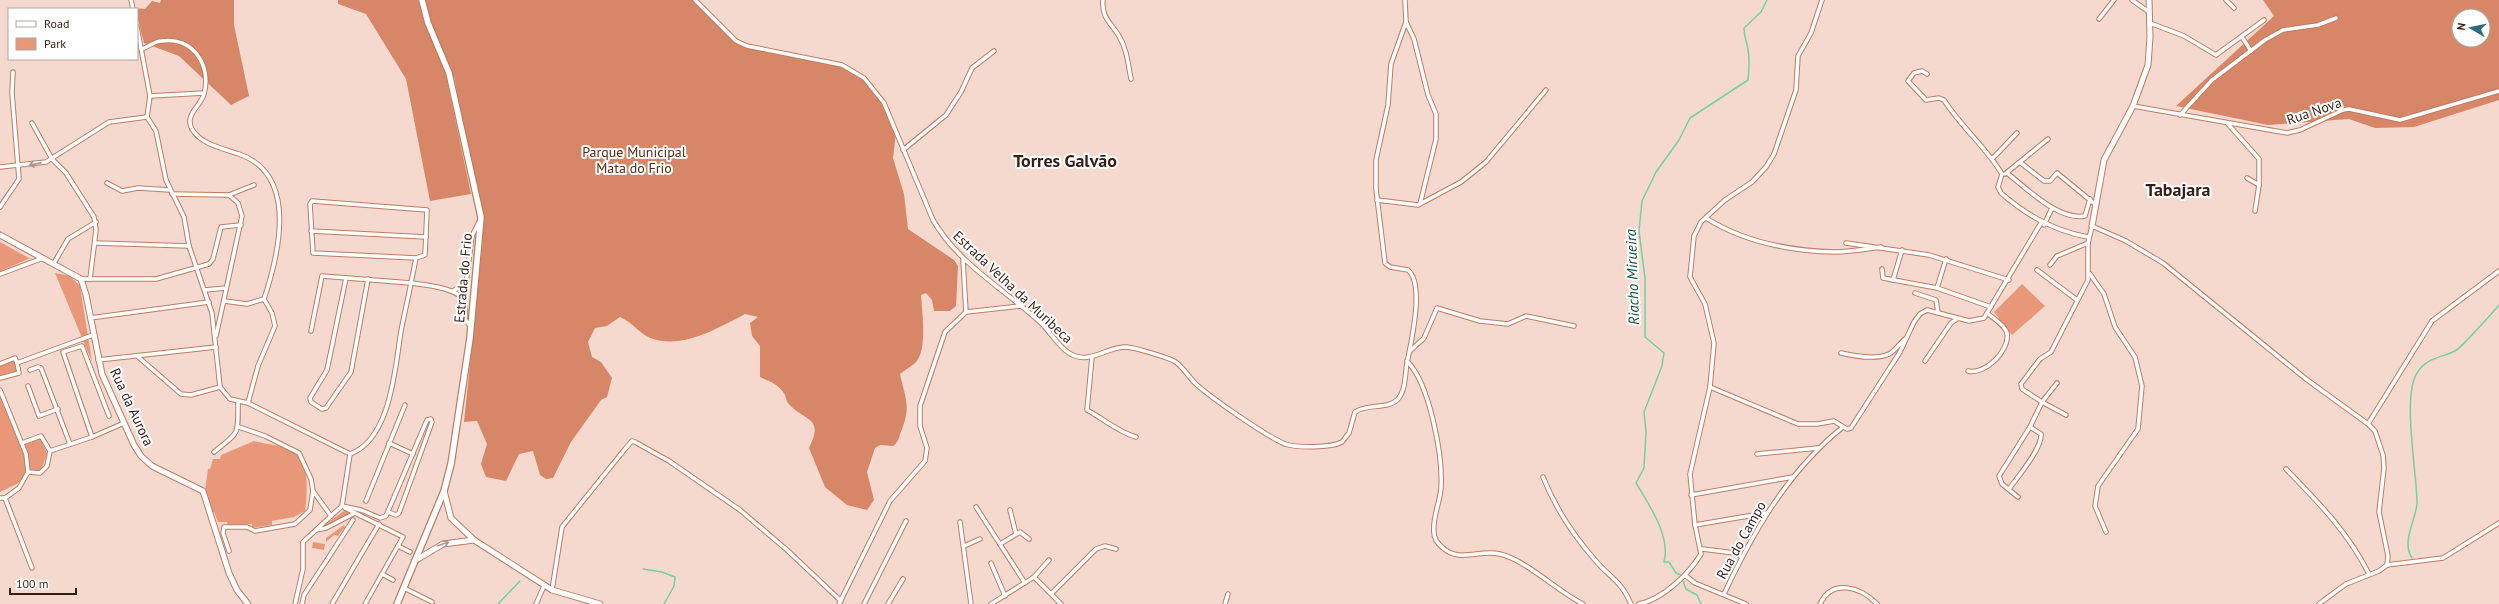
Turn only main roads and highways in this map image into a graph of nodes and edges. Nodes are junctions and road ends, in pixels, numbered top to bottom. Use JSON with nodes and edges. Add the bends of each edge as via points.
{"nodes":[{"id":1,"x":422,"y":0,"type":"edge"},
{"id":2,"x":2149,"y":0,"type":"edge"},
{"id":3,"x":2092,"y":226,"type":"road end"},
{"id":4,"x":0,"y":235,"type":"edge"},
{"id":5,"x":444,"y":491,"type":"junction"},
{"id":6,"x":474,"y":540,"type":"junction"},
{"id":7,"x":416,"y":560,"type":"junction"},
{"id":8,"x":248,"y":604,"type":"edge"},
{"id":9,"x":397,"y":604,"type":"edge"},
{"id":10,"x":600,"y":604,"type":"edge"}],
"edges":[{"from":1,"to":5,"type":"main road","name":"Estrada do Frio","via":[[428,23],[445,61],[454,90],[480,221],[458,426]]},
{"from":2,"to":3,"type":"main road","via":[[2148,65],[2132,106],[2104,160]]},
{"from":4,"to":8,"type":"main road","name":"Rua da Aurora","via":[[81,279],[98,360],[106,386],[124,423],[145,461],[199,489],[205,495],[216,538],[237,590]]},
{"from":5,"to":6,"type":"main road","via":[[452,518]]},
{"from":5,"to":7,"type":"main road","name":"Estrada do Frio"},
{"from":7,"to":6,"type":"main road","one_way":true,"via":[[443,544]]},
{"from":6,"to":10,"type":"main road","via":[[544,586]]},
{"from":7,"to":9,"type":"main road","name":"Estrada do Frio"}]}
